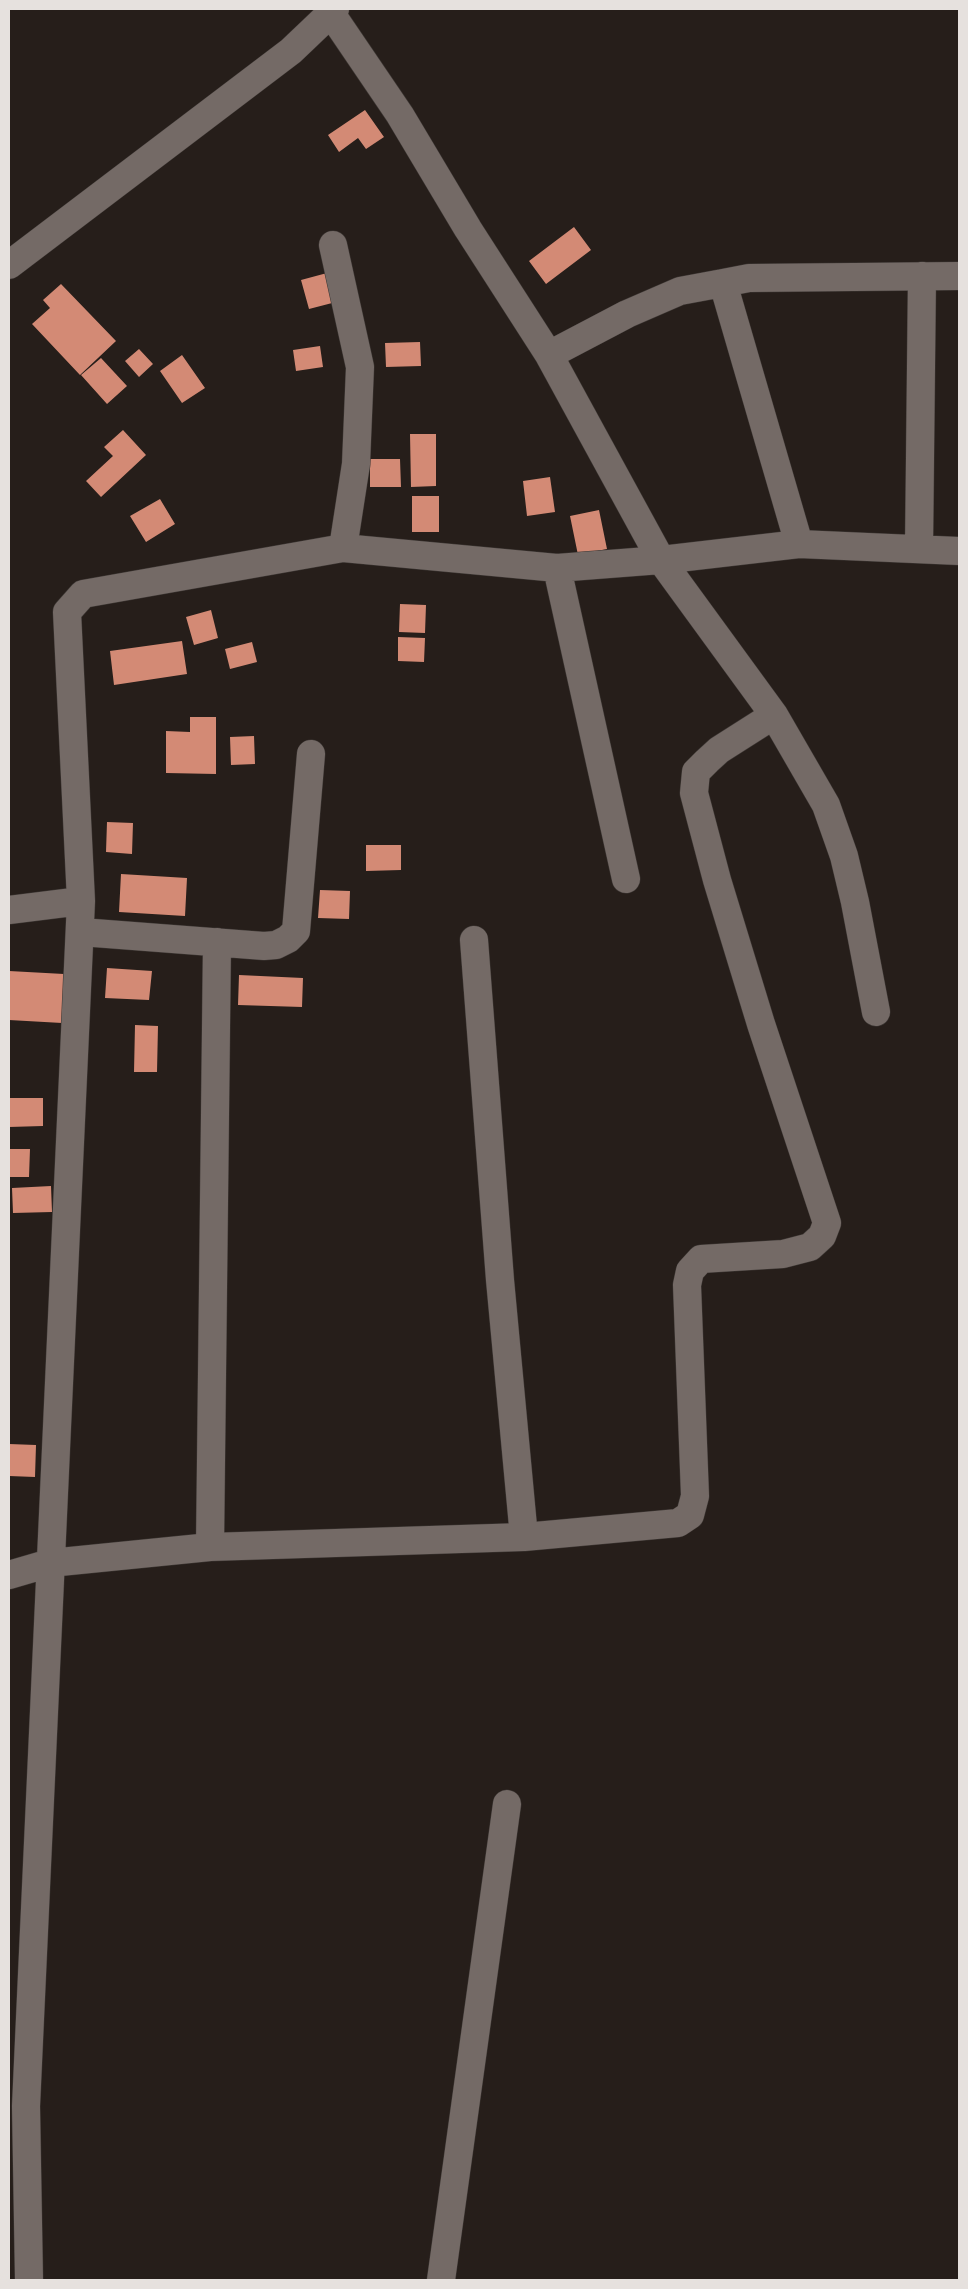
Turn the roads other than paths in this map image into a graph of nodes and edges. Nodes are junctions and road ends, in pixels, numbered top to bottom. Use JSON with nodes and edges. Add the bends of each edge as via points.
{"nodes":[{"id":1,"x":331,"y":10,"type":"edge"},
{"id":2,"x":333,"y":245,"type":"dead end"},
{"id":3,"x":9,"y":265,"type":"edge"},
{"id":4,"x":922,"y":276,"type":"junction"},
{"id":5,"x":959,"y":276,"type":"edge"},
{"id":6,"x":722,"y":283,"type":"junction"},
{"id":7,"x":549,"y":356,"type":"junction"},
{"id":8,"x":799,"y":544,"type":"junction"},
{"id":9,"x":343,"y":548,"type":"junction"},
{"id":10,"x":919,"y":549,"type":"junction"},
{"id":11,"x":959,"y":551,"type":"edge"},
{"id":12,"x":661,"y":560,"type":"junction"},
{"id":13,"x":557,"y":568,"type":"junction"},
{"id":14,"x":774,"y":715,"type":"junction"},
{"id":15,"x":310,"y":754,"type":"dead end"},
{"id":16,"x":626,"y":879,"type":"dead end"},
{"id":17,"x":81,"y":901,"type":"junction"},
{"id":18,"x":9,"y":910,"type":"edge"},
{"id":19,"x":81,"y":932,"type":"junction"},
{"id":20,"x":474,"y":940,"type":"dead end"},
{"id":21,"x":218,"y":942,"type":"junction"},
{"id":22,"x":876,"y":1012,"type":"dead end"},
{"id":23,"x":524,"y":1537,"type":"junction"},
{"id":24,"x":210,"y":1547,"type":"junction"},
{"id":25,"x":50,"y":1563,"type":"junction"},
{"id":26,"x":9,"y":1575,"type":"edge"},
{"id":27,"x":507,"y":1804,"type":"dead end"},
{"id":28,"x":17,"y":2107,"type":"edge"},
{"id":29,"x":29,"y":2280,"type":"edge"},
{"id":30,"x":441,"y":2280,"type":"edge"}],
"edges":[{"from":1,"to":3,"type":"street","via":[[291,51]]},
{"from":1,"to":7,"type":"street"},
{"from":2,"to":9,"type":"street","via":[[360,367],[356,464]]},
{"from":4,"to":5,"type":"street"},
{"from":4,"to":6,"type":"street","via":[[749,278]]},
{"from":4,"to":10,"type":"street"},
{"from":6,"to":7,"type":"street","via":[[680,292],[627,314]]},
{"from":6,"to":8,"type":"street"},
{"from":7,"to":12,"type":"street"},
{"from":8,"to":10,"type":"street"},
{"from":8,"to":12,"type":"street"},
{"from":9,"to":13,"type":"street"},
{"from":9,"to":17,"type":"street","via":[[84,594],[74,601],[67,612]]},
{"from":10,"to":11,"type":"street"},
{"from":12,"to":13,"type":"street"},
{"from":12,"to":14,"type":"street"},
{"from":13,"to":16,"type":"street"},
{"from":14,"to":22,"type":"street","via":[[826,805],[844,856]]},
{"from":14,"to":23,"type":"street","via":[[707,761],[696,772],[694,793],[717,880],[827,1223],[822,1236],[810,1246],[783,1254],[701,1260],[690,1271],[687,1285],[695,1496],[690,1516],[678,1523]]},
{"from":15,"to":21,"type":"street","via":[[296,931],[276,945]]},
{"from":17,"to":18,"type":"street"},
{"from":17,"to":19,"type":"street"},
{"from":19,"to":21,"type":"street"},
{"from":19,"to":25,"type":"street"},
{"from":20,"to":23,"type":"street"},
{"from":21,"to":24,"type":"street"},
{"from":23,"to":24,"type":"street"},
{"from":24,"to":25,"type":"street"},
{"from":25,"to":26,"type":"street"},
{"from":25,"to":28,"type":"street"},
{"from":27,"to":30,"type":"street"},
{"from":28,"to":29,"type":"street"}]}
